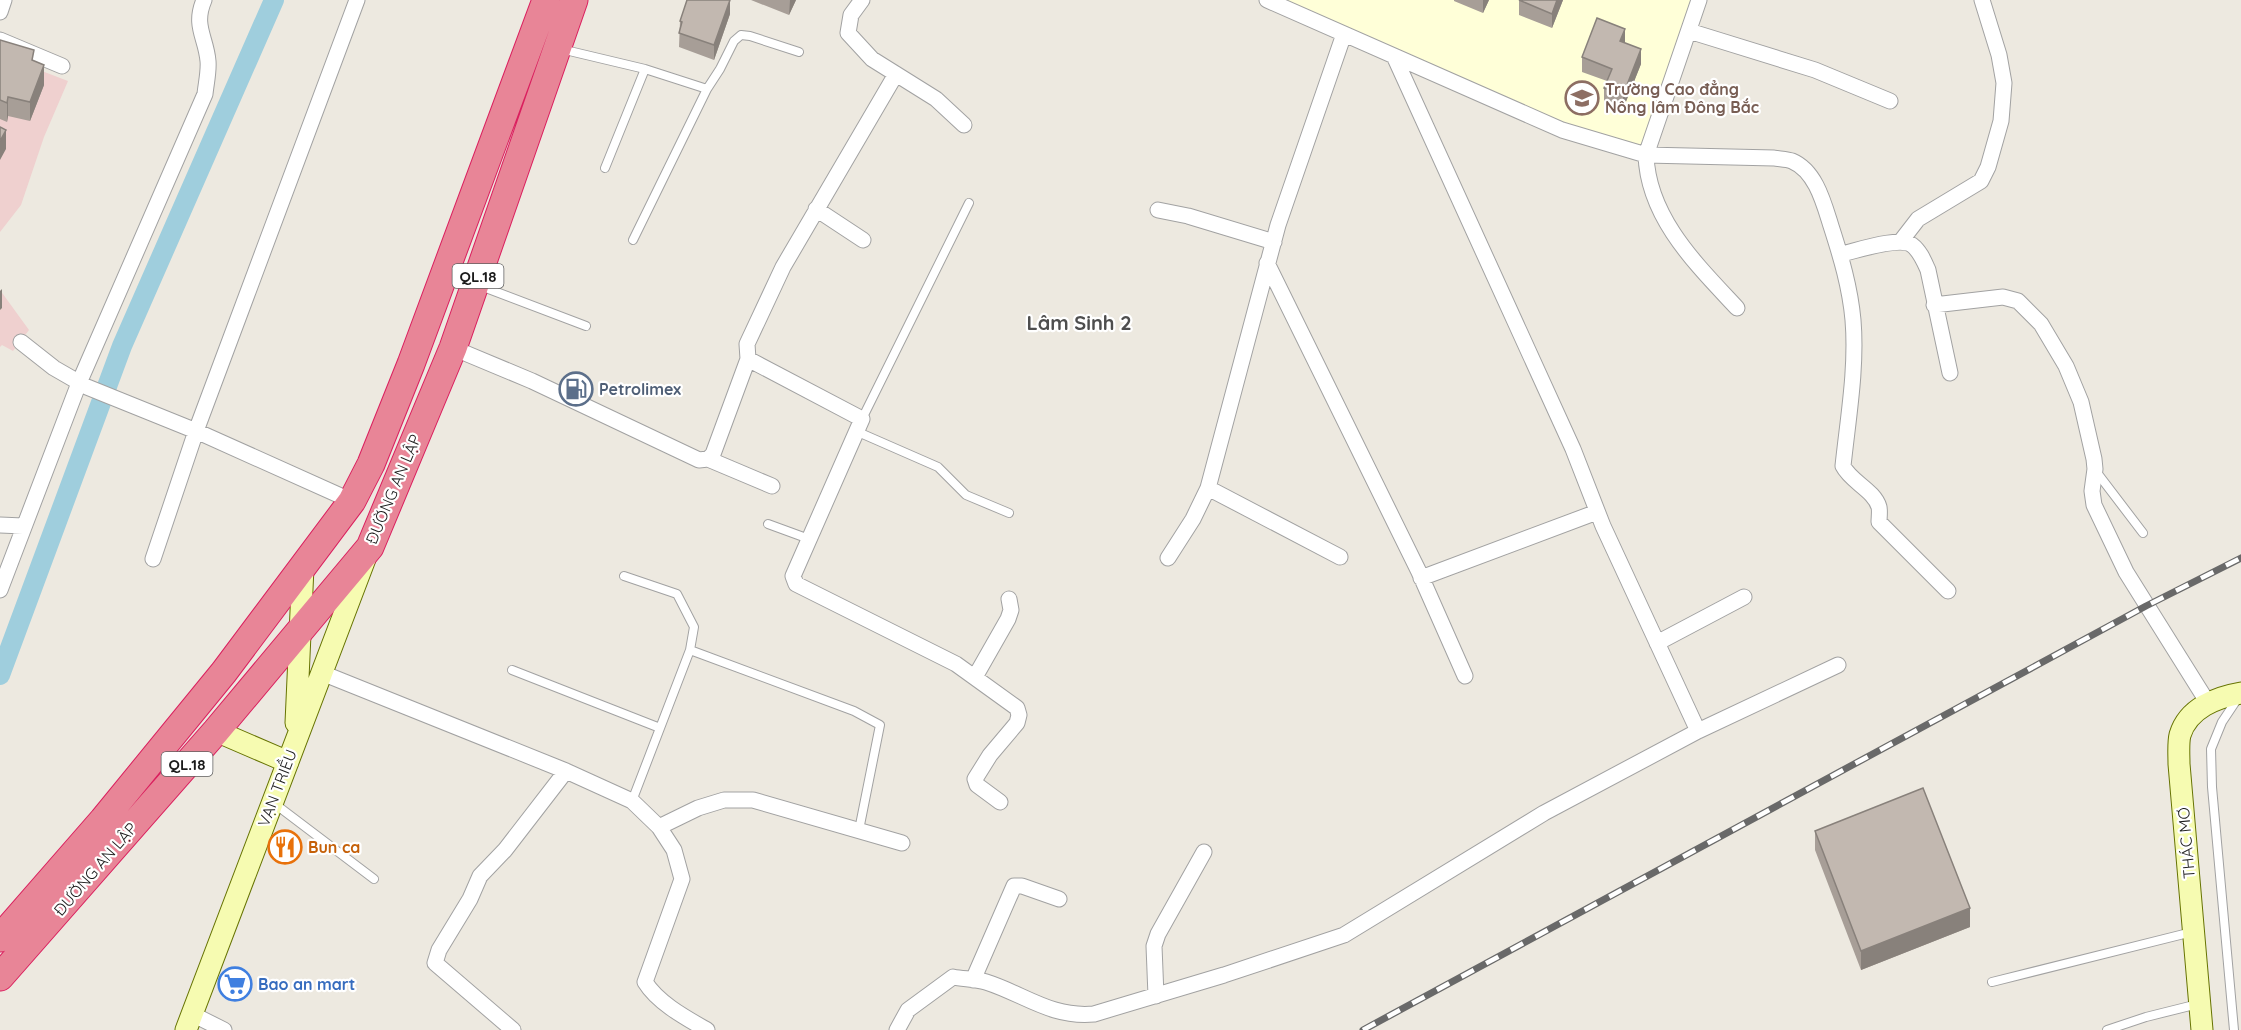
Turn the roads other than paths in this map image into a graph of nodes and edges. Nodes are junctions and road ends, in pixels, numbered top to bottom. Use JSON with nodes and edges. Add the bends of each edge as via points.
{"nodes":[{"id":1,"x":4,"y":0,"type":"edge"},
{"id":2,"x":204,"y":0,"type":"edge"},
{"id":3,"x":357,"y":0,"type":"edge"},
{"id":4,"x":546,"y":0,"type":"edge"},
{"id":5,"x":574,"y":0,"type":"edge"},
{"id":6,"x":862,"y":0,"type":"edge"},
{"id":7,"x":1267,"y":0,"type":"edge"},
{"id":8,"x":1699,"y":0,"type":"edge"},
{"id":9,"x":1982,"y":0,"type":"edge"},
{"id":10,"x":0,"y":12,"type":"edge"},
{"id":11,"x":1689,"y":31,"type":"junction"},
{"id":12,"x":1344,"y":34,"type":"junction"},
{"id":13,"x":0,"y":40,"type":"edge"},
{"id":14,"x":557,"y":48,"type":"junction"},
{"id":15,"x":799,"y":52,"type":"dead end"},
{"id":16,"x":1394,"y":56,"type":"junction"},
{"id":17,"x":62,"y":66,"type":"dead end"},
{"id":18,"x":645,"y":69,"type":"junction"},
{"id":19,"x":896,"y":74,"type":"junction"},
{"id":20,"x":707,"y":89,"type":"junction"},
{"id":21,"x":1890,"y":101,"type":"dead end"},
{"id":22,"x":964,"y":125,"type":"dead end"},
{"id":23,"x":1646,"y":155,"type":"junction"},
{"id":24,"x":605,"y":168,"type":"dead end"},
{"id":25,"x":969,"y":203,"type":"dead end"},
{"id":26,"x":816,"y":209,"type":"junction"},
{"id":27,"x":1158,"y":210,"type":"dead end"},
{"id":28,"x":633,"y":240,"type":"dead end"},
{"id":29,"x":863,"y":240,"type":"dead end"},
{"id":30,"x":1901,"y":241,"type":"junction"},
{"id":31,"x":1274,"y":242,"type":"junction"},
{"id":32,"x":1840,"y":254,"type":"junction"},
{"id":33,"x":1267,"y":262,"type":"junction"},
{"id":34,"x":475,"y":284,"type":"junction"},
{"id":35,"x":1934,"y":305,"type":"junction"},
{"id":36,"x":1737,"y":308,"type":"dead end"},
{"id":37,"x":586,"y":327,"type":"dead end"},
{"id":38,"x":21,"y":342,"type":"dead end"},
{"id":39,"x":453,"y":348,"type":"junction"},
{"id":40,"x":748,"y":359,"type":"junction"},
{"id":41,"x":1950,"y":373,"type":"dead end"},
{"id":42,"x":83,"y":385,"type":"junction"},
{"id":43,"x":860,"y":425,"type":"junction"},
{"id":44,"x":196,"y":431,"type":"junction"},
{"id":45,"x":708,"y":459,"type":"junction"},
{"id":46,"x":2095,"y":469,"type":"junction"},
{"id":47,"x":772,"y":486,"type":"dead end"},
{"id":48,"x":1208,"y":488,"type":"junction"},
{"id":49,"x":345,"y":510,"type":"junction"},
{"id":50,"x":1597,"y":512,"type":"junction"},
{"id":51,"x":1009,"y":513,"type":"dead end"},
{"id":52,"x":768,"y":524,"type":"dead end"},
{"id":53,"x":0,"y":525,"type":"edge"},
{"id":54,"x":23,"y":526,"type":"junction"},
{"id":55,"x":2143,"y":533,"type":"dead end"},
{"id":56,"x":809,"y":539,"type":"junction"},
{"id":57,"x":370,"y":547,"type":"junction"},
{"id":58,"x":1340,"y":557,"type":"dead end"},
{"id":59,"x":1168,"y":558,"type":"dead end"},
{"id":60,"x":153,"y":559,"type":"dead end"},
{"id":61,"x":303,"y":567,"type":"junction"},
{"id":62,"x":624,"y":576,"type":"dead end"},
{"id":63,"x":1421,"y":578,"type":"junction"},
{"id":64,"x":0,"y":590,"type":"edge"},
{"id":65,"x":1948,"y":591,"type":"dead end"},
{"id":66,"x":1744,"y":597,"type":"dead end"},
{"id":67,"x":1009,"y":599,"type":"dead end"},
{"id":68,"x":301,"y":629,"type":"junction"},
{"id":69,"x":1657,"y":643,"type":"junction"},
{"id":70,"x":690,"y":650,"type":"junction"},
{"id":71,"x":1838,"y":665,"type":"dead end"},
{"id":72,"x":512,"y":670,"type":"dead end"},
{"id":73,"x":322,"y":673,"type":"junction"},
{"id":74,"x":1465,"y":676,"type":"dead end"},
{"id":75,"x":975,"y":677,"type":"junction"},
{"id":76,"x":2241,"y":694,"type":"edge"},
{"id":77,"x":2208,"y":703,"type":"junction"},
{"id":78,"x":660,"y":728,"type":"junction"},
{"id":79,"x":216,"y":730,"type":"junction"},
{"id":80,"x":1698,"y":731,"type":"junction"},
{"id":81,"x":292,"y":752,"type":"junction"},
{"id":82,"x":566,"y":771,"type":"junction"},
{"id":83,"x":632,"y":801,"type":"junction"},
{"id":84,"x":272,"y":802,"type":"junction"},
{"id":85,"x":1000,"y":802,"type":"dead end"},
{"id":86,"x":659,"y":827,"type":"junction"},
{"id":87,"x":859,"y":830,"type":"junction"},
{"id":88,"x":902,"y":843,"type":"dead end"},
{"id":89,"x":1204,"y":852,"type":"dead end"},
{"id":90,"x":374,"y":879,"type":"dead end"},
{"id":91,"x":1059,"y":899,"type":"dead end"},
{"id":92,"x":2193,"y":932,"type":"junction"},
{"id":93,"x":0,"y":938,"type":"edge"},
{"id":94,"x":0,"y":977,"type":"edge"},
{"id":95,"x":973,"y":980,"type":"junction"},
{"id":96,"x":1992,"y":982,"type":"dead end"},
{"id":97,"x":1156,"y":996,"type":"junction"},
{"id":98,"x":2200,"y":1003,"type":"junction"},
{"id":99,"x":189,"y":1022,"type":"edge"},
{"id":100,"x":224,"y":1030,"type":"edge"},
{"id":101,"x":513,"y":1030,"type":"edge"},
{"id":102,"x":707,"y":1030,"type":"edge"},
{"id":103,"x":897,"y":1030,"type":"edge"},
{"id":104,"x":2107,"y":1030,"type":"edge"},
{"id":105,"x":2202,"y":1030,"type":"edge"},
{"id":106,"x":2234,"y":1030,"type":"edge"}],
"edges":[{"from":1,"to":10,"type":"street"},
{"from":2,"to":42,"type":"street","via":[[199,30],[208,61],[204,94]]},
{"from":3,"to":44,"type":"street"},
{"from":4,"to":49,"type":"highway","name":"ĐƯỜNG AN LẬP","number":"QL.18","via":[[411,364],[371,464]]},
{"from":5,"to":14,"type":"highway","name":"ĐƯỜNG AN LẬP","number":"QL.18"},
{"from":6,"to":19,"type":"street","via":[[851,15],[848,33],[872,59]]},
{"from":7,"to":12,"type":"street"},
{"from":8,"to":11,"type":"street"},
{"from":9,"to":30,"type":"street","via":[[2004,83],[2001,121],[1988,167],[1981,181],[1918,219]]},
{"from":11,"to":21,"type":"street","via":[[1815,70]]},
{"from":11,"to":23,"type":"street"},
{"from":12,"to":16,"type":"street"},
{"from":12,"to":31,"type":"street"},
{"from":13,"to":17,"type":"street"},
{"from":14,"to":18,"type":"lane"},
{"from":14,"to":34,"type":"highway","name":"ĐƯỜNG AN LẬP","number":"QL.18"},
{"from":15,"to":20,"type":"lane","via":[[741,35]]},
{"from":16,"to":23,"type":"street","via":[[1562,130]]},
{"from":16,"to":50,"type":"street","via":[[1573,449]]},
{"from":18,"to":20,"type":"lane"},
{"from":18,"to":24,"type":"lane"},
{"from":19,"to":22,"type":"street","via":[[936,99]]},
{"from":19,"to":26,"type":"street"},
{"from":20,"to":28,"type":"lane"},
{"from":23,"to":32,"type":"street","via":[[1791,161],[1804,169],[1815,184]]},
{"from":23,"to":36,"type":"street","via":[[1653,194],[1676,238]]},
{"from":25,"to":43,"type":"lane"},
{"from":26,"to":29,"type":"street"},
{"from":26,"to":40,"type":"street","via":[[747,344]]},
{"from":27,"to":31,"type":"street"},
{"from":30,"to":32,"type":"street"},
{"from":30,"to":35,"type":"street","via":[[1911,244],[1921,255],[1928,270]]},
{"from":31,"to":33,"type":"street"},
{"from":32,"to":65,"type":"street","via":[[1853,322],[1843,466],[1878,506],[1879,522]]},
{"from":33,"to":48,"type":"street"},
{"from":33,"to":63,"type":"street"},
{"from":34,"to":37,"type":"lane"},
{"from":34,"to":39,"type":"highway","name":"ĐƯỜNG AN LẬP","number":"QL.18"},
{"from":35,"to":41,"type":"street"},
{"from":35,"to":46,"type":"street","via":[[2003,297],[2019,301],[2031,312],[2066,366],[2081,402]]},
{"from":38,"to":42,"type":"street"},
{"from":39,"to":45,"type":"street","via":[[699,460]]},
{"from":39,"to":57,"type":"highway","name":"ĐƯỜNG AN LẬP","number":"QL.18"},
{"from":40,"to":43,"type":"street"},
{"from":40,"to":45,"type":"street"},
{"from":42,"to":44,"type":"street"},
{"from":42,"to":54,"type":"street"},
{"from":43,"to":51,"type":"lane","via":[[938,467],[966,495]]},
{"from":43,"to":56,"type":"street"},
{"from":44,"to":49,"type":"street"},
{"from":44,"to":60,"type":"street"},
{"from":45,"to":47,"type":"street"},
{"from":46,"to":55,"type":"lane"},
{"from":46,"to":77,"type":"street","via":[[2091,491],[2108,537],[2146,606]]},
{"from":48,"to":58,"type":"street"},
{"from":48,"to":59,"type":"street"},
{"from":49,"to":57,"type":"highway"},
{"from":49,"to":61,"type":"highway","name":"ĐƯỜNG AN LẬP","number":"QL.18"},
{"from":50,"to":63,"type":"street"},
{"from":50,"to":69,"type":"street"},
{"from":52,"to":56,"type":"lane"},
{"from":53,"to":54,"type":"street"},
{"from":54,"to":64,"type":"street"},
{"from":56,"to":75,"type":"street","via":[[793,576],[796,584],[901,635]]},
{"from":57,"to":68,"type":"highway","name":"ĐƯỜNG AN LẬP","number":"QL.18"},
{"from":57,"to":73,"type":"street","name":"VẠN TRIỀU"},
{"from":61,"to":68,"type":"street"},
{"from":61,"to":93,"type":"highway","name":"ĐƯỜNG AN LẬP","number":"QL.18","via":[[224,672]]},
{"from":62,"to":70,"type":"lane","via":[[677,594],[694,627]]},
{"from":63,"to":74,"type":"street"},
{"from":66,"to":69,"type":"street"},
{"from":67,"to":75,"type":"street","via":[[1008,619]]},
{"from":68,"to":79,"type":"highway","name":"ĐƯỜNG AN LẬP","number":"QL.18"},
{"from":68,"to":81,"type":"street"},
{"from":69,"to":80,"type":"street"},
{"from":70,"to":78,"type":"lane"},
{"from":70,"to":87,"type":"lane","via":[[854,711],[880,725]]},
{"from":71,"to":80,"type":"street"},
{"from":72,"to":78,"type":"lane"},
{"from":73,"to":81,"type":"street","name":"VẠN TRIỀU"},
{"from":73,"to":82,"type":"street"},
{"from":75,"to":85,"type":"street","via":[[1009,701],[1019,715],[975,779],[977,785]]},
{"from":76,"to":77,"type":"street","name":"THÁC MƠ","via":[[2221,696]]},
{"from":76,"to":106,"type":"lane","via":[[2222,722],[2211,749]]},
{"from":77,"to":92,"type":"street","name":"THÁC MƠ","via":[[2189,717],[2180,735]]},
{"from":78,"to":83,"type":"lane"},
{"from":79,"to":81,"type":"street"},
{"from":79,"to":94,"type":"highway","name":"ĐƯỜNG AN LẬP","number":"QL.18"},
{"from":80,"to":97,"type":"street","via":[[1544,813],[1344,935]]},
{"from":81,"to":84,"type":"street","name":"VẠN TRIỀU"},
{"from":82,"to":83,"type":"street"},
{"from":82,"to":101,"type":"street","via":[[480,876],[435,963]]},
{"from":83,"to":86,"type":"street"},
{"from":84,"to":90,"type":"lane"},
{"from":84,"to":99,"type":"street","name":"VẠN TRIỀU"},
{"from":86,"to":87,"type":"street","via":[[724,800],[753,800]]},
{"from":86,"to":102,"type":"street","via":[[674,850],[682,879],[645,982],[651,992]]},
{"from":87,"to":88,"type":"street"},
{"from":89,"to":97,"type":"street","via":[[1154,946]]},
{"from":91,"to":95,"type":"street","via":[[1014,886]]},
{"from":92,"to":96,"type":"lane"},
{"from":92,"to":98,"type":"street","name":"THÁC MƠ"},
{"from":95,"to":97,"type":"street","via":[[1062,1014],[1077,1016]]},
{"from":95,"to":103,"type":"street","via":[[953,977],[908,1010]]},
{"from":98,"to":104,"type":"lane"},
{"from":98,"to":105,"type":"street","name":"THÁC MƠ"},
{"from":99,"to":100,"type":"street"}]}
